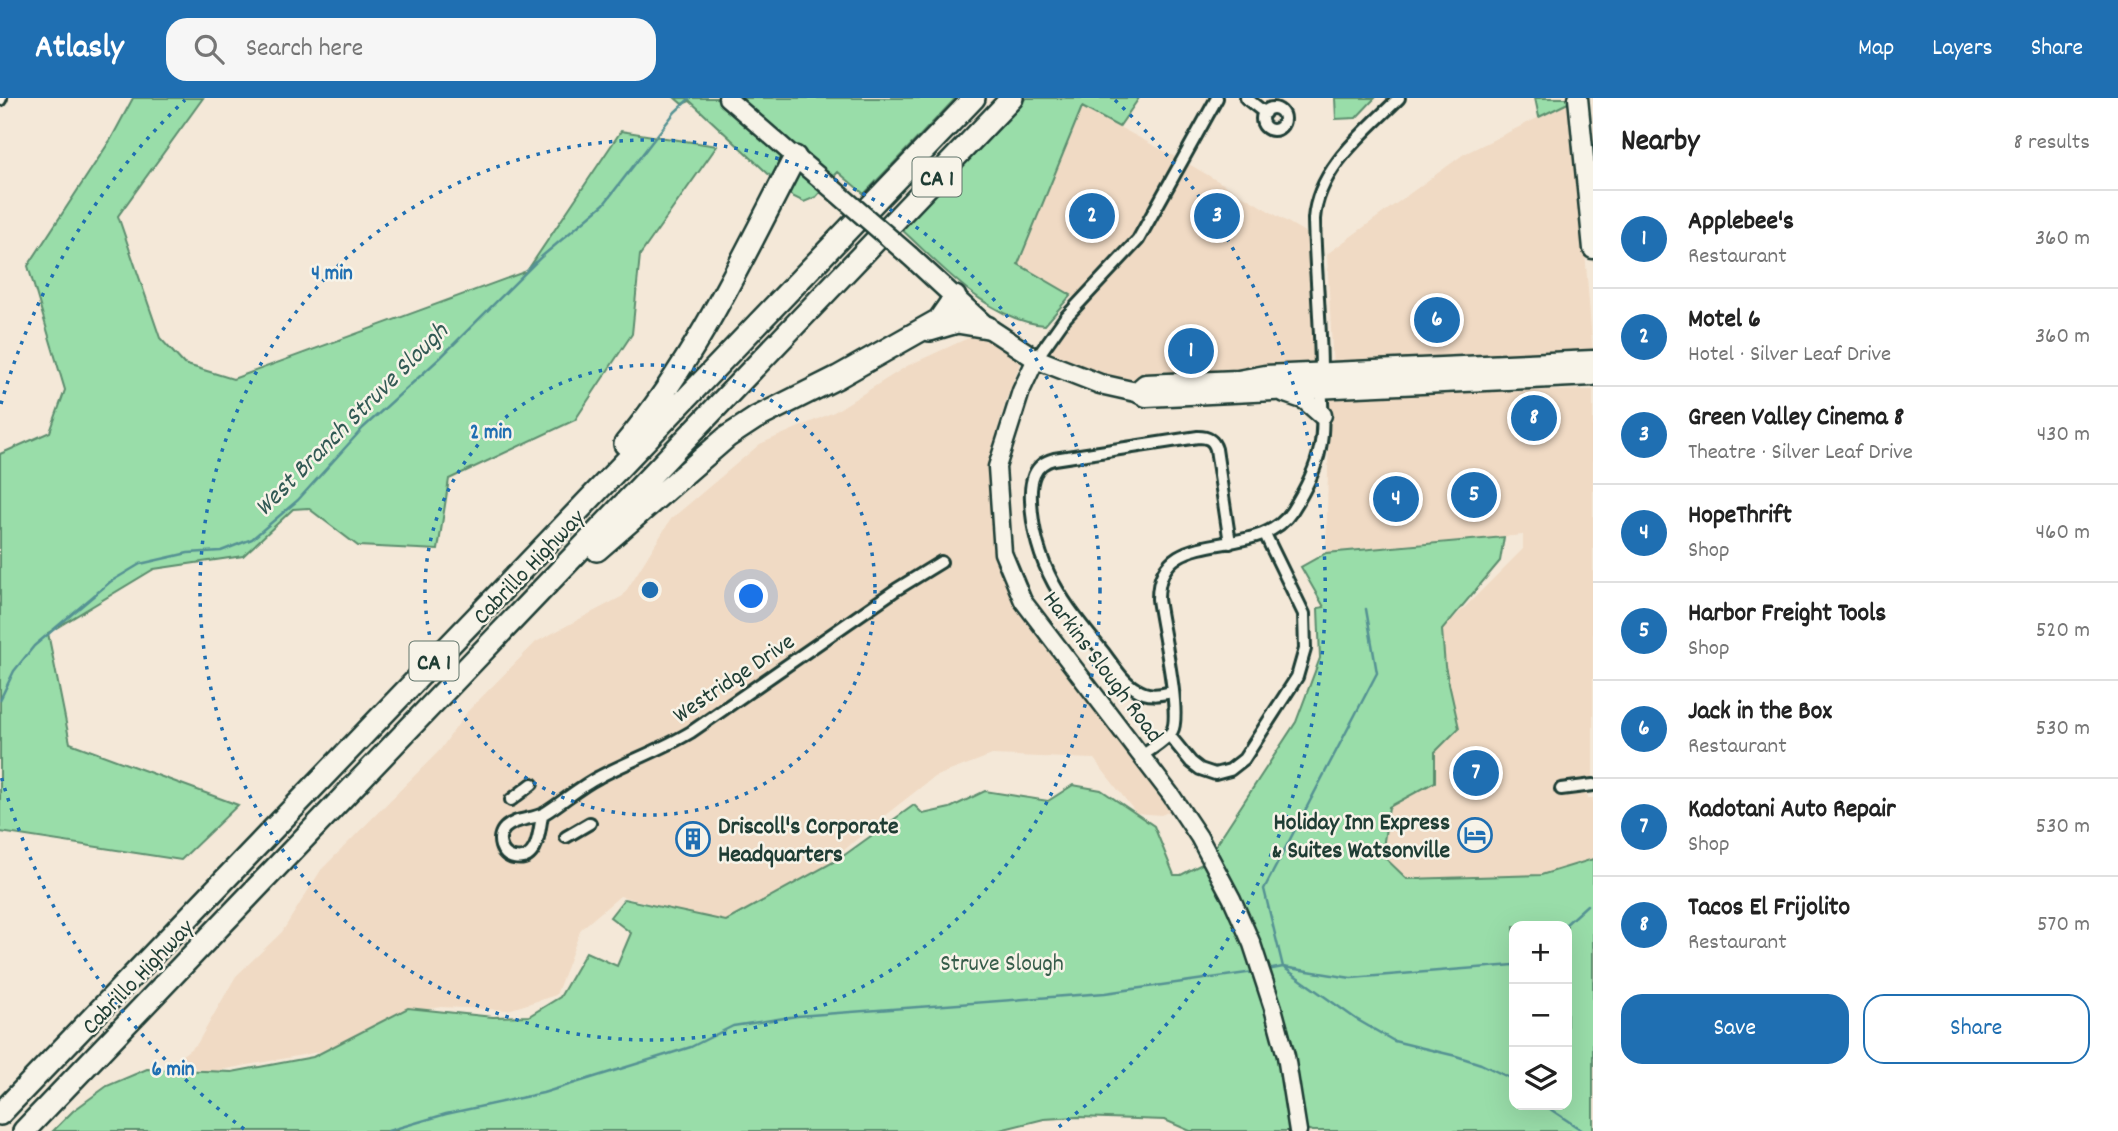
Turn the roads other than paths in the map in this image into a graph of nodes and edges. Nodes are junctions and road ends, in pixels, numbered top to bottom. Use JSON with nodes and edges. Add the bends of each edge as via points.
{"nodes":[{"id":1,"x":727,"y":98,"type":"edge"},
{"id":2,"x":974,"y":98,"type":"edge"},
{"id":3,"x":1012,"y":98,"type":"edge"},
{"id":4,"x":1217,"y":98,"type":"edge"},
{"id":5,"x":1246,"y":98,"type":"edge"},
{"id":6,"x":1399,"y":98,"type":"edge"},
{"id":7,"x":1578,"y":98,"type":"edge"},
{"id":8,"x":1265,"y":113,"type":"dead end"},
{"id":9,"x":795,"y":158,"type":"junction"},
{"id":10,"x":1593,"y":249,"type":"edge"},
{"id":11,"x":955,"y":297,"type":"junction"},
{"id":12,"x":987,"y":327,"type":"junction"},
{"id":13,"x":1036,"y":359,"type":"junction"},
{"id":14,"x":1593,"y":360,"type":"edge"},
{"id":15,"x":1593,"y":376,"type":"edge"},
{"id":16,"x":838,"y":377,"type":"junction"},
{"id":17,"x":1321,"y":380,"type":"junction"},
{"id":18,"x":1279,"y":390,"type":"junction"},
{"id":19,"x":1136,"y":392,"type":"junction"},
{"id":20,"x":1322,"y":415,"type":"junction"},
{"id":21,"x":1265,"y":534,"type":"junction"},
{"id":22,"x":1230,"y":543,"type":"junction"},
{"id":23,"x":941,"y":562,"type":"dead end"},
{"id":24,"x":514,"y":578,"type":"junction"},
{"id":25,"x":507,"y":626,"type":"junction"},
{"id":26,"x":1172,"y":692,"type":"junction"},
{"id":27,"x":1169,"y":735,"type":"junction"},
{"id":28,"x":1142,"y":756,"type":"junction"},
{"id":29,"x":532,"y":783,"type":"dead end"},
{"id":30,"x":1593,"y":785,"type":"edge"},
{"id":31,"x":1561,"y":789,"type":"dead end"},
{"id":32,"x":511,"y":800,"type":"dead end"},
{"id":33,"x":542,"y":815,"type":"junction"},
{"id":34,"x":590,"y":823,"type":"dead end"},
{"id":35,"x":566,"y":837,"type":"dead end"},
{"id":36,"x":0,"y":1114,"type":"edge"},
{"id":37,"x":24,"y":1131,"type":"edge"},
{"id":38,"x":1297,"y":1131,"type":"edge"}],
"edges":[{"from":1,"to":9,"type":"main road"},
{"from":2,"to":24,"type":"highway","name":"Cabrillo Highway","number":"CA 1"},
{"from":3,"to":25,"type":"highway","name":"Cabrillo Highway","number":"CA 1"},
{"from":4,"to":13,"type":"street","via":[[1138,240],[1065,318]]},
{"from":5,"to":8,"type":"street"},
{"from":6,"to":17,"type":"street","via":[[1331,170],[1317,199]]},
{"from":7,"to":10,"type":"main road"},
{"from":9,"to":11,"type":"main road","bridge":true},
{"from":9,"to":24,"type":"highway","via":[[670,384]]},
{"from":11,"to":12,"type":"main road"},
{"from":11,"to":16,"type":"highway","via":[[939,320]]},
{"from":12,"to":13,"type":"main road"},
{"from":12,"to":16,"type":"highway","via":[[957,322],[939,327]]},
{"from":13,"to":19,"type":"main road","via":[[1100,384]]},
{"from":13,"to":28,"type":"main road","name":"Harkins Slough Road","via":[[997,467],[1003,553],[1023,601]]},
{"from":14,"to":17,"type":"main road"},
{"from":15,"to":17,"type":"main road"},
{"from":16,"to":25,"type":"highway","via":[[727,437]]},
{"from":17,"to":18,"type":"main road"},
{"from":17,"to":19,"type":"main road","via":[[1265,375],[1145,384]]},
{"from":17,"to":20,"type":"street"},
{"from":18,"to":19,"type":"main road","via":[[1146,397]]},
{"from":18,"to":20,"type":"main road","via":[[1305,400]]},
{"from":20,"to":21,"type":"street","via":[[1320,448],[1308,484],[1287,518]]},
{"from":21,"to":22,"type":"street"},
{"from":21,"to":27,"type":"street","via":[[1304,614],[1305,649],[1297,677],[1244,759],[1230,770],[1215,774],[1200,769]]},
{"from":22,"to":26,"type":"street","via":[[1182,553],[1161,578],[1158,599]]},
{"from":22,"to":26,"type":"street","via":[[1216,449],[1207,438],[1058,458],[1042,463],[1034,475],[1035,539],[1060,596],[1129,684],[1148,694]]},
{"from":23,"to":33,"type":"street","name":"Westridge Drive","via":[[691,732],[598,777]]},
{"from":24,"to":36,"type":"highway","name":"Cabrillo Highway","number":"CA 1"},
{"from":25,"to":37,"type":"highway","name":"Cabrillo Highway","number":"CA 1"},
{"from":26,"to":27,"type":"street","via":[[1175,718]]},
{"from":27,"to":28,"type":"street"},
{"from":28,"to":38,"type":"main road","name":"Harkins Slough Road","via":[[1199,837],[1252,944],[1286,1056]]},
{"from":29,"to":32,"type":"street"},
{"from":30,"to":31,"type":"street"},
{"from":33,"to":33,"type":"street","name":"Westridge Drive","via":[[505,827],[500,842],[508,856],[525,858],[531,853]]},
{"from":34,"to":35,"type":"street"}]}
